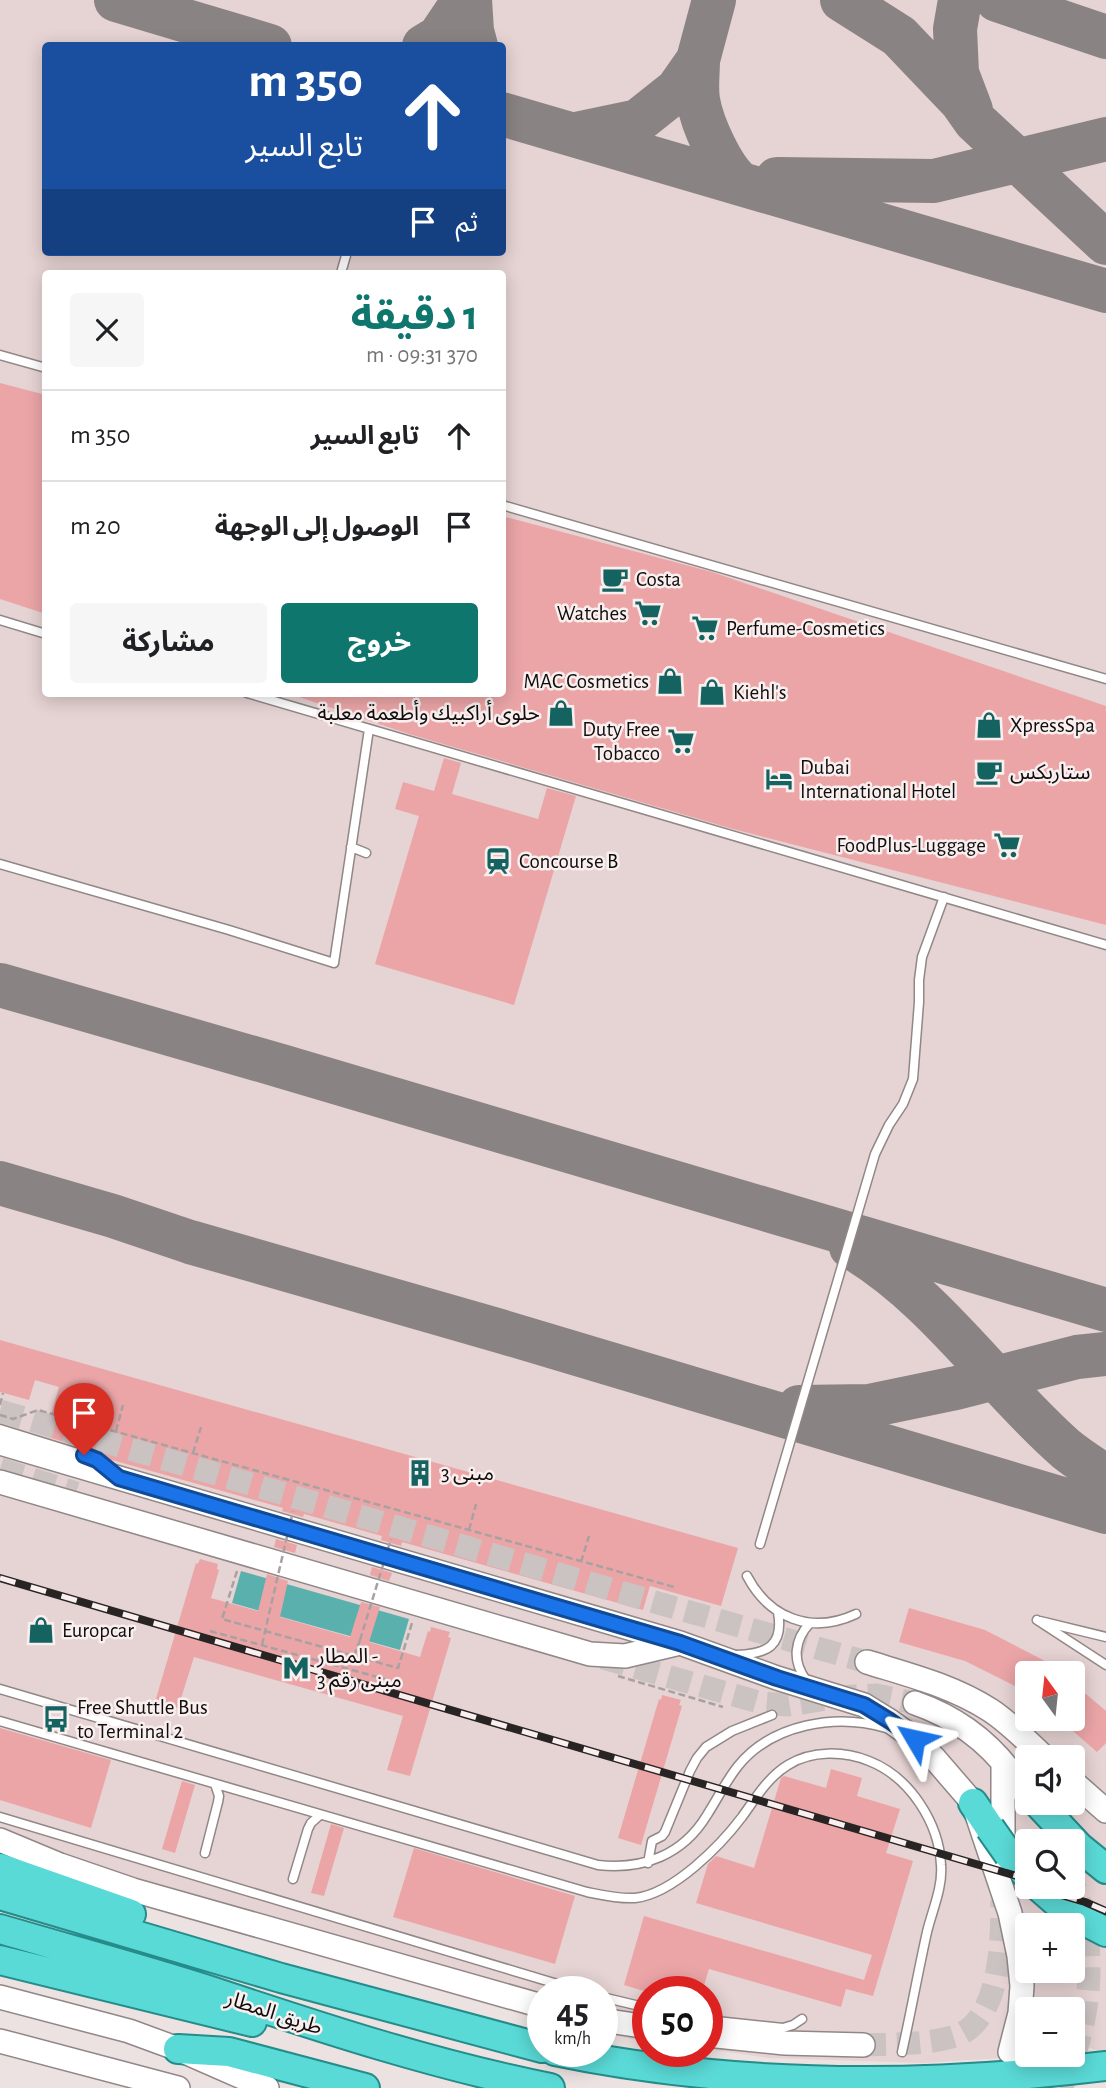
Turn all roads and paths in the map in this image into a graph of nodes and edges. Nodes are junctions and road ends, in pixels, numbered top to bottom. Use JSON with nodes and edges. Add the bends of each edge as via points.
{"nodes":[{"id":1,"x":0,"y":355,"type":"edge"},
{"id":2,"x":42,"y":368,"type":"edge"},
{"id":3,"x":506,"y":507,"type":"edge"},
{"id":4,"x":0,"y":620,"type":"edge"},
{"id":5,"x":42,"y":633,"type":"edge"},
{"id":6,"x":1106,"y":679,"type":"edge"},
{"id":7,"x":261,"y":697,"type":"edge"},
{"id":8,"x":369,"y":729,"type":"junction"},
{"id":9,"x":351,"y":847,"type":"junction"},
{"id":10,"x":366,"y":852,"type":"dead end"},
{"id":11,"x":0,"y":864,"type":"edge"},
{"id":12,"x":944,"y":897,"type":"junction"},
{"id":13,"x":1106,"y":945,"type":"edge"},
{"id":14,"x":3,"y":1393,"type":"dead end"},
{"id":15,"x":0,"y":1405,"type":"edge"},
{"id":16,"x":123,"y":1405,"type":"dead end"},
{"id":17,"x":0,"y":1415,"type":"edge"},
{"id":18,"x":201,"y":1427,"type":"dead end"},
{"id":19,"x":0,"y":1429,"type":"edge"},
{"id":20,"x":116,"y":1432,"type":"junction"},
{"id":21,"x":0,"y":1443,"type":"edge"},
{"id":22,"x":193,"y":1453,"type":"junction"},
{"id":23,"x":119,"y":1478,"type":"junction"},
{"id":24,"x":0,"y":1482,"type":"edge"},
{"id":25,"x":476,"y":1504,"type":"dead end"},
{"id":26,"x":293,"y":1511,"type":"dead end"},
{"id":27,"x":469,"y":1530,"type":"junction"},
{"id":28,"x":589,"y":1536,"type":"dead end"},
{"id":29,"x":391,"y":1539,"type":"dead end"},
{"id":30,"x":760,"y":1544,"type":"dead end"},
{"id":31,"x":582,"y":1562,"type":"junction"},
{"id":32,"x":240,"y":1564,"type":"dead end"},
{"id":33,"x":747,"y":1576,"type":"dead end"},
{"id":34,"x":674,"y":1587,"type":"dead end"},
{"id":35,"x":778,"y":1612,"type":"junction"},
{"id":36,"x":856,"y":1614,"type":"dead end"},
{"id":37,"x":415,"y":1616,"type":"dead end"},
{"id":38,"x":810,"y":1623,"type":"junction"},
{"id":39,"x":210,"y":1630,"type":"dead end"},
{"id":40,"x":1106,"y":1637,"type":"edge"},
{"id":41,"x":680,"y":1643,"type":"junction"},
{"id":42,"x":262,"y":1645,"type":"junction"},
{"id":43,"x":354,"y":1656,"type":"junction"},
{"id":44,"x":715,"y":1656,"type":"junction"},
{"id":45,"x":867,"y":1662,"type":"tunnel mouth"},
{"id":46,"x":1106,"y":1665,"type":"edge"},
{"id":47,"x":939,"y":1679,"type":"junction"},
{"id":48,"x":403,"y":1684,"type":"dead end"},
{"id":49,"x":0,"y":1689,"type":"edge"},
{"id":50,"x":816,"y":1689,"type":"junction"},
{"id":51,"x":915,"y":1703,"type":"tunnel mouth"},
{"id":52,"x":772,"y":1715,"type":"dead end"},
{"id":53,"x":951,"y":1718,"type":"junction"},
{"id":54,"x":0,"y":1721,"type":"edge"},
{"id":55,"x":915,"y":1739,"type":"junction"},
{"id":56,"x":1030,"y":1745,"type":"edge"},
{"id":57,"x":1015,"y":1779,"type":"edge"},
{"id":58,"x":215,"y":1784,"type":"junction"},
{"id":59,"x":1085,"y":1793,"type":"edge"},
{"id":60,"x":973,"y":1804,"type":"junction"},
{"id":61,"x":1106,"y":1811,"type":"edge"},
{"id":62,"x":320,"y":1815,"type":"junction"},
{"id":63,"x":1020,"y":1815,"type":"edge"},
{"id":64,"x":1048,"y":1815,"type":"edge"},
{"id":65,"x":0,"y":1817,"type":"edge"},
{"id":66,"x":0,"y":1840,"type":"edge"},
{"id":67,"x":205,"y":1853,"type":"dead end"},
{"id":68,"x":648,"y":1863,"type":"junction"},
{"id":69,"x":1013,"y":1866,"type":"edge"},
{"id":70,"x":0,"y":1868,"type":"edge"},
{"id":71,"x":1106,"y":1869,"type":"edge"},
{"id":72,"x":293,"y":1879,"type":"dead end"},
{"id":73,"x":0,"y":1895,"type":"edge"},
{"id":74,"x":1053,"y":1899,"type":"edge"},
{"id":75,"x":0,"y":1929,"type":"edge"},
{"id":76,"x":1106,"y":1932,"type":"edge"},
{"id":77,"x":0,"y":1960,"type":"edge"},
{"id":78,"x":531,"y":1976,"type":"edge"},
{"id":79,"x":281,"y":1978,"type":"junction"},
{"id":80,"x":0,"y":1997,"type":"edge"},
{"id":81,"x":527,"y":2002,"type":"edge"},
{"id":82,"x":802,"y":2019,"type":"dead end"},
{"id":83,"x":723,"y":2022,"type":"edge"},
{"id":84,"x":348,"y":2037,"type":"junction"},
{"id":85,"x":723,"y":2037,"type":"edge"},
{"id":86,"x":0,"y":2041,"type":"edge"},
{"id":87,"x":527,"y":2044,"type":"edge"},
{"id":88,"x":863,"y":2045,"type":"tunnel mouth"},
{"id":89,"x":177,"y":2049,"type":"junction"},
{"id":90,"x":902,"y":2052,"type":"dead end"},
{"id":91,"x":1010,"y":2052,"type":"dead end"},
{"id":92,"x":618,"y":2064,"type":"edge"},
{"id":93,"x":1106,"y":2066,"type":"edge"},
{"id":94,"x":178,"y":2088,"type":"edge"},
{"id":95,"x":267,"y":2088,"type":"edge"},
{"id":96,"x":365,"y":2088,"type":"edge"},
{"id":97,"x":550,"y":2088,"type":"edge"}],
"edges":[{"from":1,"to":2,"type":"lane"},
{"from":3,"to":6,"type":"lane"},
{"from":4,"to":5,"type":"lane"},
{"from":7,"to":8,"type":"lane"},
{"from":8,"to":9,"type":"lane"},
{"from":8,"to":12,"type":"lane"},
{"from":9,"to":10,"type":"lane"},
{"from":9,"to":11,"type":"lane","via":[[334,963]]},
{"from":12,"to":13,"type":"lane"},
{"from":12,"to":30,"type":"lane","via":[[922,957],[913,1079],[870,1169]]},
{"from":14,"to":15,"type":"path"},
{"from":16,"to":20,"type":"path"},
{"from":17,"to":20,"type":"path","via":[[13,1419],[38,1410]]},
{"from":18,"to":22,"type":"path"},
{"from":19,"to":23,"type":"lane","via":[[97,1460]]},
{"from":20,"to":22,"type":"path"},
{"from":21,"to":23,"type":"main road"},
{"from":22,"to":27,"type":"path"},
{"from":23,"to":41,"type":"main road"},
{"from":24,"to":41,"type":"main road","via":[[590,1654],[625,1656]]},
{"from":25,"to":27,"type":"path"},
{"from":26,"to":42,"type":"path","bridge":true},
{"from":27,"to":31,"type":"path"},
{"from":28,"to":31,"type":"path"},
{"from":29,"to":43,"type":"path","bridge":true},
{"from":31,"to":34,"type":"path"},
{"from":32,"to":43,"type":"path","via":[[222,1619]]},
{"from":33,"to":35,"type":"lane"},
{"from":35,"to":38,"type":"lane"},
{"from":35,"to":44,"type":"lane","via":[[779,1633],[766,1651]]},
{"from":36,"to":38,"type":"lane"},
{"from":37,"to":43,"type":"path","via":[[398,1668]]},
{"from":38,"to":50,"type":"lane","via":[[798,1641],[797,1663]]},
{"from":39,"to":42,"type":"path"},
{"from":40,"to":46,"type":"lane","via":[[1037,1620]]},
{"from":41,"to":44,"type":"main road"},
{"from":42,"to":48,"type":"path"},
{"from":44,"to":50,"type":"main road"},
{"from":45,"to":47,"type":"main road"},
{"from":47,"to":53,"type":"main road"},
{"from":47,"to":56,"type":"main road","via":[[991,1711]]},
{"from":49,"to":68,"type":"lane","via":[[598,1866]]},
{"from":50,"to":55,"type":"main road","via":[[864,1705]]},
{"from":51,"to":53,"type":"main road"},
{"from":52,"to":68,"type":"lane","via":[[706,1747],[690,1771],[665,1832],[652,1841]]},
{"from":53,"to":57,"type":"main road","via":[[987,1745]]},
{"from":54,"to":58,"type":"lane"},
{"from":55,"to":60,"type":"main road"},
{"from":55,"to":68,"type":"lane","via":[[852,1721],[821,1722],[764,1743],[723,1786],[697,1830],[667,1856]]},
{"from":58,"to":62,"type":"lane"},
{"from":58,"to":67,"type":"lane","via":[[219,1796]]},
{"from":59,"to":61,"type":"main road"},
{"from":60,"to":69,"type":"highway","bridge":true},
{"from":60,"to":91,"type":"main road","via":[[1010,1913],[1019,1956],[1020,2013]]},
{"from":62,"to":72,"type":"lane","via":[[308,1829]]},
{"from":62,"to":90,"type":"lane","via":[[587,1892],[634,1898],[670,1883],[714,1851],[763,1788],[788,1765],[825,1754],[874,1763],[897,1779],[924,1810],[934,1828],[942,1868]]},
{"from":63,"to":69,"type":"main road"},
{"from":64,"to":71,"type":"highway"},
{"from":65,"to":78,"type":"lane"},
{"from":66,"to":81,"type":"main road","via":[[133,1890]]},
{"from":70,"to":79,"type":"highway","via":[[200,1938]]},
{"from":73,"to":79,"type":"highway","name":"طريق المطار"},
{"from":74,"to":76,"type":"highway"},
{"from":75,"to":84,"type":"highway","name":"طريق المطار"},
{"from":77,"to":84,"type":"highway","via":[[272,2027]]},
{"from":79,"to":87,"type":"highway","name":"طريق المطار"},
{"from":80,"to":89,"type":"main road","via":[[129,2031]]},
{"from":82,"to":83,"type":"lane","via":[[783,2028]]},
{"from":84,"to":97,"type":"highway","name":"طريق المطار"},
{"from":85,"to":88,"type":"main road"},
{"from":86,"to":94,"type":"main road"},
{"from":89,"to":95,"type":"main road"},
{"from":89,"to":96,"type":"highway","via":[[229,2052]]},
{"from":92,"to":93,"type":"highway","via":[[739,2081],[847,2086],[996,2081]]}]}
